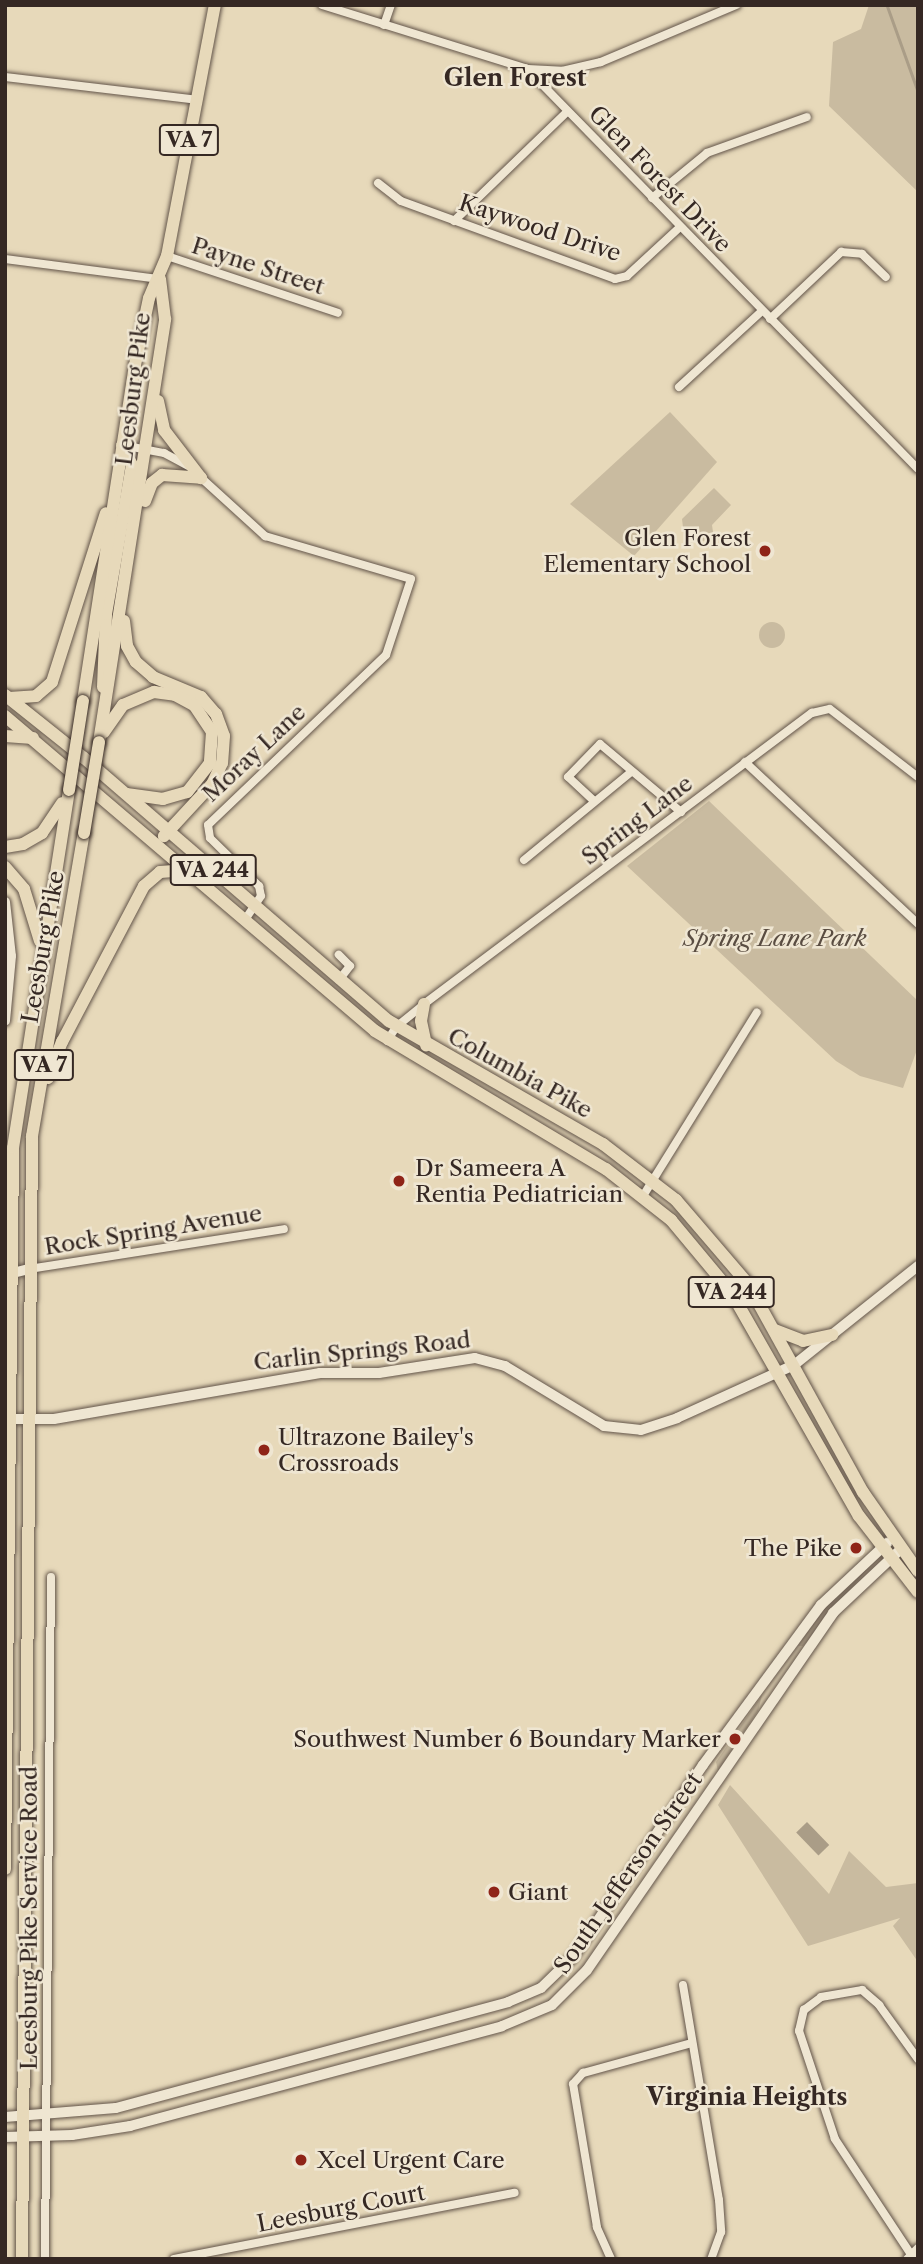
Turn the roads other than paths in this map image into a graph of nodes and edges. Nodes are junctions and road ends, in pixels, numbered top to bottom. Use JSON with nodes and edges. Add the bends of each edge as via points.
{"nodes":[{"id":1,"x":215,"y":5,"type":"edge"},
{"id":2,"x":322,"y":5,"type":"edge"},
{"id":3,"x":391,"y":5,"type":"edge"},
{"id":4,"x":731,"y":6,"type":"edge"},
{"id":5,"x":384,"y":25,"type":"junction"},
{"id":6,"x":527,"y":69,"type":"junction"},
{"id":7,"x":5,"y":77,"type":"edge"},
{"id":8,"x":197,"y":100,"type":"junction"},
{"id":9,"x":567,"y":111,"type":"junction"},
{"id":10,"x":807,"y":117,"type":"dead end"},
{"id":11,"x":379,"y":183,"type":"dead end"},
{"id":12,"x":652,"y":198,"type":"junction"},
{"id":13,"x":454,"y":221,"type":"junction"},
{"id":14,"x":680,"y":227,"type":"junction"},
{"id":15,"x":167,"y":256,"type":"junction"},
{"id":16,"x":5,"y":259,"type":"edge"},
{"id":17,"x":886,"y":277,"type":"dead end"},
{"id":18,"x":160,"y":279,"type":"junction"},
{"id":19,"x":762,"y":311,"type":"junction"},
{"id":20,"x":338,"y":313,"type":"dead end"},
{"id":21,"x":770,"y":319,"type":"junction"},
{"id":22,"x":156,"y":387,"type":"junction"},
{"id":23,"x":678,"y":387,"type":"dead end"},
{"id":24,"x":122,"y":445,"type":"junction"},
{"id":25,"x":147,"y":449,"type":"junction"},
{"id":26,"x":918,"y":469,"type":"edge"},
{"id":27,"x":201,"y":478,"type":"junction"},
{"id":28,"x":113,"y":500,"type":"junction"},
{"id":29,"x":135,"y":527,"type":"junction"},
{"id":30,"x":122,"y":610,"type":"junction"},
{"id":31,"x":7,"y":697,"type":"edge"},
{"id":32,"x":5,"y":716,"type":"edge"},
{"id":33,"x":106,"y":720,"type":"junction"},
{"id":34,"x":5,"y":736,"type":"edge"},
{"id":35,"x":34,"y":738,"type":"junction"},
{"id":36,"x":745,"y":762,"type":"junction"},
{"id":37,"x":631,"y":772,"type":"junction"},
{"id":38,"x":918,"y":777,"type":"edge"},
{"id":39,"x":69,"y":790,"type":"junction"},
{"id":40,"x":125,"y":794,"type":"junction"},
{"id":41,"x":593,"y":800,"type":"junction"},
{"id":42,"x":681,"y":811,"type":"junction"},
{"id":43,"x":170,"y":833,"type":"junction"},
{"id":44,"x":151,"y":838,"type":"junction"},
{"id":45,"x":5,"y":848,"type":"edge"},
{"id":46,"x":524,"y":860,"type":"dead end"},
{"id":47,"x":5,"y":867,"type":"edge"},
{"id":48,"x":188,"y":870,"type":"junction"},
{"id":49,"x":5,"y":902,"type":"edge"},
{"id":50,"x":256,"y":908,"type":"junction"},
{"id":51,"x":245,"y":920,"type":"junction"},
{"id":52,"x":918,"y":924,"type":"edge"},
{"id":53,"x":41,"y":947,"type":"junction"},
{"id":54,"x":339,"y":955,"type":"dead end"},
{"id":55,"x":339,"y":980,"type":"junction"},
{"id":56,"x":424,"y":1004,"type":"junction"},
{"id":57,"x":757,"y":1012,"type":"dead end"},
{"id":58,"x":5,"y":1021,"type":"edge"},
{"id":59,"x":396,"y":1027,"type":"junction"},
{"id":60,"x":387,"y":1041,"type":"junction"},
{"id":61,"x":426,"y":1045,"type":"junction"},
{"id":62,"x":32,"y":1136,"type":"junction"},
{"id":63,"x":653,"y":1180,"type":"junction"},
{"id":64,"x":643,"y":1196,"type":"junction"},
{"id":65,"x":284,"y":1229,"type":"dead end"},
{"id":66,"x":915,"y":1268,"type":"edge"},
{"id":67,"x":29,"y":1269,"type":"junction"},
{"id":68,"x":7,"y":1275,"type":"edge"},
{"id":69,"x":775,"y":1329,"type":"junction"},
{"id":70,"x":832,"y":1335,"type":"junction"},
{"id":71,"x":794,"y":1365,"type":"junction"},
{"id":72,"x":778,"y":1372,"type":"junction"},
{"id":73,"x":7,"y":1419,"type":"edge"},
{"id":74,"x":27,"y":1420,"type":"junction"},
{"id":75,"x":892,"y":1537,"type":"junction"},
{"id":76,"x":901,"y":1549,"type":"junction"},
{"id":77,"x":885,"y":1554,"type":"junction"},
{"id":78,"x":918,"y":1571,"type":"edge"},
{"id":79,"x":51,"y":1577,"type":"dead end"},
{"id":80,"x":918,"y":1592,"type":"edge"},
{"id":81,"x":6,"y":1595,"type":"edge"},
{"id":82,"x":27,"y":1595,"type":"junction"},
{"id":83,"x":6,"y":1792,"type":"edge"},
{"id":84,"x":5,"y":1869,"type":"edge"},
{"id":85,"x":682,"y":1985,"type":"dead end"},
{"id":86,"x":692,"y":2043,"type":"junction"},
{"id":87,"x":918,"y":2059,"type":"edge"},
{"id":88,"x":47,"y":2114,"type":"junction"},
{"id":89,"x":26,"y":2115,"type":"junction"},
{"id":90,"x":5,"y":2117,"type":"edge"},
{"id":91,"x":24,"y":2136,"type":"junction"},
{"id":92,"x":46,"y":2136,"type":"junction"},
{"id":93,"x":5,"y":2137,"type":"edge"},
{"id":94,"x":515,"y":2193,"type":"dead end"},
{"id":95,"x":913,"y":2255,"type":"edge"},
{"id":96,"x":22,"y":2259,"type":"edge"},
{"id":97,"x":45,"y":2259,"type":"edge"},
{"id":98,"x":174,"y":2259,"type":"edge"},
{"id":99,"x":611,"y":2259,"type":"edge"},
{"id":100,"x":711,"y":2259,"type":"edge"}],
"edges":[{"from":1,"to":8,"type":"main road","name":"Leesburg Pike","number":"VA 7"},
{"from":2,"to":5,"type":"street","name":"Glen Forest Drive"},
{"from":3,"to":5,"type":"street"},
{"from":4,"to":6,"type":"street","via":[[601,62],[562,71]]},
{"from":5,"to":6,"type":"street","name":"Glen Forest Drive"},
{"from":6,"to":9,"type":"street","name":"Glen Forest Drive"},
{"from":7,"to":8,"type":"street"},
{"from":8,"to":15,"type":"main road","name":"Leesburg Pike","number":"VA 7"},
{"from":9,"to":12,"type":"street","name":"Glen Forest Drive"},
{"from":9,"to":13,"type":"street"},
{"from":10,"to":12,"type":"street","via":[[780,122],[707,153]]},
{"from":11,"to":13,"type":"street","name":"Kaywood Drive","via":[[401,201]]},
{"from":12,"to":14,"type":"street","name":"Glen Forest Drive"},
{"from":13,"to":14,"type":"street","name":"Kaywood Drive","via":[[622,282]]},
{"from":14,"to":19,"type":"street","name":"Glen Forest Drive"},
{"from":15,"to":18,"type":"main road","name":"Leesburg Pike","number":"VA 7"},
{"from":15,"to":20,"type":"street","name":"Payne Street"},
{"from":16,"to":18,"type":"street"},
{"from":17,"to":21,"type":"street","via":[[862,254],[841,252]]},
{"from":18,"to":22,"type":"main road","name":"Leesburg Pike","number":"VA 7","via":[[166,310]]},
{"from":18,"to":24,"type":"main road","name":"Leesburg Pike","number":"VA 7","via":[[149,298]]},
{"from":19,"to":21,"type":"street","name":"Glen Forest Drive"},
{"from":19,"to":23,"type":"street"},
{"from":21,"to":26,"type":"street","name":"Glen Forest Drive"},
{"from":22,"to":25,"type":"main road","name":"Leesburg Pike","number":"VA 7"},
{"from":22,"to":27,"type":"main road","via":[[164,430]]},
{"from":24,"to":25,"type":"street"},
{"from":24,"to":28,"type":"main road","name":"Leesburg Pike","number":"VA 7"},
{"from":24,"to":33,"type":"main road","via":[[132,465],[106,614]]},
{"from":25,"to":27,"type":"street","via":[[176,458]]},
{"from":25,"to":29,"type":"main road","name":"Leesburg Pike","number":"VA 7"},
{"from":27,"to":29,"type":"main road","via":[[172,472],[158,477]]},
{"from":27,"to":50,"type":"street","name":"Moray Lane","via":[[265,536],[411,579],[386,654],[208,825],[210,838],[257,882],[262,894]]},
{"from":28,"to":31,"type":"main road","via":[[94,541],[52,682],[36,696]]},
{"from":28,"to":39,"type":"main road","name":"Leesburg Pike","number":"VA 7","bridge":true},
{"from":29,"to":30,"type":"main road","name":"Leesburg Pike","number":"VA 7"},
{"from":30,"to":33,"type":"main road","name":"Leesburg Pike","number":"VA 7"},
{"from":30,"to":43,"type":"main road","via":[[127,646],[136,662],[153,677],[201,697],[222,730],[224,751],[218,774]]},
{"from":31,"to":40,"type":"main road","name":"Columbia Pike","number":"VA 244"},
{"from":32,"to":35,"type":"main road","name":"Columbia Pike","number":"VA 244"},
{"from":33,"to":40,"type":"main road","via":[[136,697],[164,692],[194,705],[212,732],[210,763],[187,793],[163,799]]},
{"from":33,"to":62,"type":"main road","name":"Leesburg Pike","number":"VA 7","bridge":true},
{"from":34,"to":35,"type":"main road"},
{"from":35,"to":44,"type":"main road","name":"Columbia Pike","number":"VA 244"},
{"from":36,"to":38,"type":"street","name":"Spring Lane","via":[[804,718],[830,709]]},
{"from":36,"to":42,"type":"street","name":"Spring Lane"},
{"from":36,"to":52,"type":"street"},
{"from":37,"to":41,"type":"street"},
{"from":37,"to":41,"type":"street","via":[[600,744],[568,777]]},
{"from":37,"to":42,"type":"street"},
{"from":39,"to":45,"type":"main road","via":[[43,832]]},
{"from":39,"to":53,"type":"main road","name":"Leesburg Pike","number":"VA 7"},
{"from":40,"to":43,"type":"main road","name":"Columbia Pike","number":"VA 244"},
{"from":41,"to":46,"type":"street"},
{"from":42,"to":56,"type":"street","name":"Spring Lane"},
{"from":43,"to":44,"type":"main road"},
{"from":43,"to":50,"type":"main road","name":"Columbia Pike","number":"VA 244"},
{"from":44,"to":48,"type":"main road","name":"Columbia Pike","number":"VA 244"},
{"from":47,"to":53,"type":"main road","via":[[29,899]]},
{"from":48,"to":51,"type":"main road","name":"Columbia Pike","number":"VA 244"},
{"from":48,"to":62,"type":"main road","via":[[160,872],[144,886],[62,1042]]},
{"from":49,"to":58,"type":"street","via":[[11,945]]},
{"from":50,"to":51,"type":"street"},
{"from":50,"to":55,"type":"main road","name":"Columbia Pike","number":"VA 244"},
{"from":51,"to":60,"type":"main road","name":"Columbia Pike","number":"VA 244"},
{"from":53,"to":68,"type":"main road","name":"Leesburg Pike","number":"VA 7","via":[[13,1148]]},
{"from":54,"to":55,"type":"street","via":[[350,966]]},
{"from":55,"to":59,"type":"main road","name":"Columbia Pike","number":"VA 244"},
{"from":56,"to":59,"type":"street","name":"Spring Lane"},
{"from":56,"to":61,"type":"main road","via":[[421,1027]]},
{"from":57,"to":63,"type":"street"},
{"from":59,"to":60,"type":"street","name":"Spring Lane"},
{"from":59,"to":61,"type":"main road","name":"Columbia Pike","number":"VA 244"},
{"from":60,"to":64,"type":"main road","name":"Columbia Pike","number":"VA 244","via":[[582,1154]]},
{"from":61,"to":63,"type":"main road","name":"Columbia Pike","number":"VA 244","via":[[594,1139]]},
{"from":62,"to":67,"type":"main road","name":"Leesburg Pike","number":"VA 7"},
{"from":63,"to":64,"type":"street"},
{"from":63,"to":69,"type":"main road","name":"Columbia Pike","number":"VA 244","via":[[726,1255]]},
{"from":64,"to":72,"type":"main road","name":"Columbia Pike","number":"VA 244","via":[[716,1272]]},
{"from":65,"to":67,"type":"street","name":"Rock Spring Avenue"},
{"from":66,"to":70,"type":"main road","name":"Carlin Springs Road"},
{"from":67,"to":68,"type":"street"},
{"from":67,"to":74,"type":"main road","name":"Leesburg Pike","number":"VA 7"},
{"from":68,"to":73,"type":"main road","name":"Leesburg Pike","number":"VA 7"},
{"from":69,"to":70,"type":"main road","via":[[803,1341]]},
{"from":69,"to":71,"type":"main road","name":"Columbia Pike","number":"VA 244"},
{"from":70,"to":71,"type":"main road","name":"Carlin Springs Road"},
{"from":71,"to":72,"type":"main road","name":"Carlin Springs Road"},
{"from":71,"to":75,"type":"main road","name":"Columbia Pike","number":"VA 244"},
{"from":72,"to":74,"type":"main road","name":"Carlin Springs Road","via":[[677,1418],[629,1430],[604,1426],[505,1366],[475,1358],[380,1373],[320,1373]]},
{"from":72,"to":77,"type":"main road","name":"Columbia Pike","number":"VA 244","via":[[835,1477]]},
{"from":73,"to":74,"type":"main road","name":"Carlin Springs Road"},
{"from":73,"to":81,"type":"main road","name":"Leesburg Pike","number":"VA 7"},
{"from":74,"to":82,"type":"main road","name":"Leesburg Pike","number":"VA 7"},
{"from":75,"to":76,"type":"main road","name":"Columbia Pike"},
{"from":75,"to":77,"type":"street","name":"South Jefferson Street"},
{"from":76,"to":77,"type":"street","name":"South Jefferson Street"},
{"from":76,"to":78,"type":"main road","name":"Columbia Pike"},
{"from":77,"to":80,"type":"main road","name":"Columbia Pike"},
{"from":77,"to":88,"type":"street","name":"South Jefferson Street","via":[[816,1612],[703,1765],[573,1957],[541,1988],[508,2002],[136,2103]]},
{"from":77,"to":92,"type":"street","name":"South Jefferson Street","via":[[826,1622],[587,1970],[552,2005],[502,2026],[175,2115],[97,2133]]},
{"from":79,"to":88,"type":"street","name":"Leesburg Pike Service Road"},
{"from":81,"to":82,"type":"street"},
{"from":81,"to":83,"type":"main road","name":"Leesburg Pike","number":"VA 7"},
{"from":82,"to":89,"type":"main road","name":"Leesburg Pike","number":"VA 7"},
{"from":83,"to":84,"type":"main road","name":"Leesburg Pike","number":"VA 7"},
{"from":85,"to":86,"type":"street"},
{"from":86,"to":99,"type":"street","via":[[583,2073],[575,2080],[572,2090],[597,2227]]},
{"from":86,"to":100,"type":"street","via":[[719,2200],[721,2232]]},
{"from":87,"to":95,"type":"street","via":[[870,1994],[841,1990],[804,2010],[799,2031],[814,2087],[835,2138]]},
{"from":88,"to":89,"type":"street","name":"South Jefferson Street"},
{"from":88,"to":92,"type":"street","name":"Leesburg Pike Service Road"},
{"from":89,"to":90,"type":"street","name":"South Jefferson Street"},
{"from":89,"to":91,"type":"main road","name":"Leesburg Pike","number":"VA 7"},
{"from":91,"to":92,"type":"street","name":"South Jefferson Street"},
{"from":91,"to":93,"type":"street","name":"South Jefferson Street"},
{"from":91,"to":96,"type":"main road","name":"Leesburg Pike","number":"VA 7"},
{"from":92,"to":97,"type":"street","name":"Leesburg Pike Service Road"},
{"from":94,"to":98,"type":"street","name":"Leesburg Court"}]}
